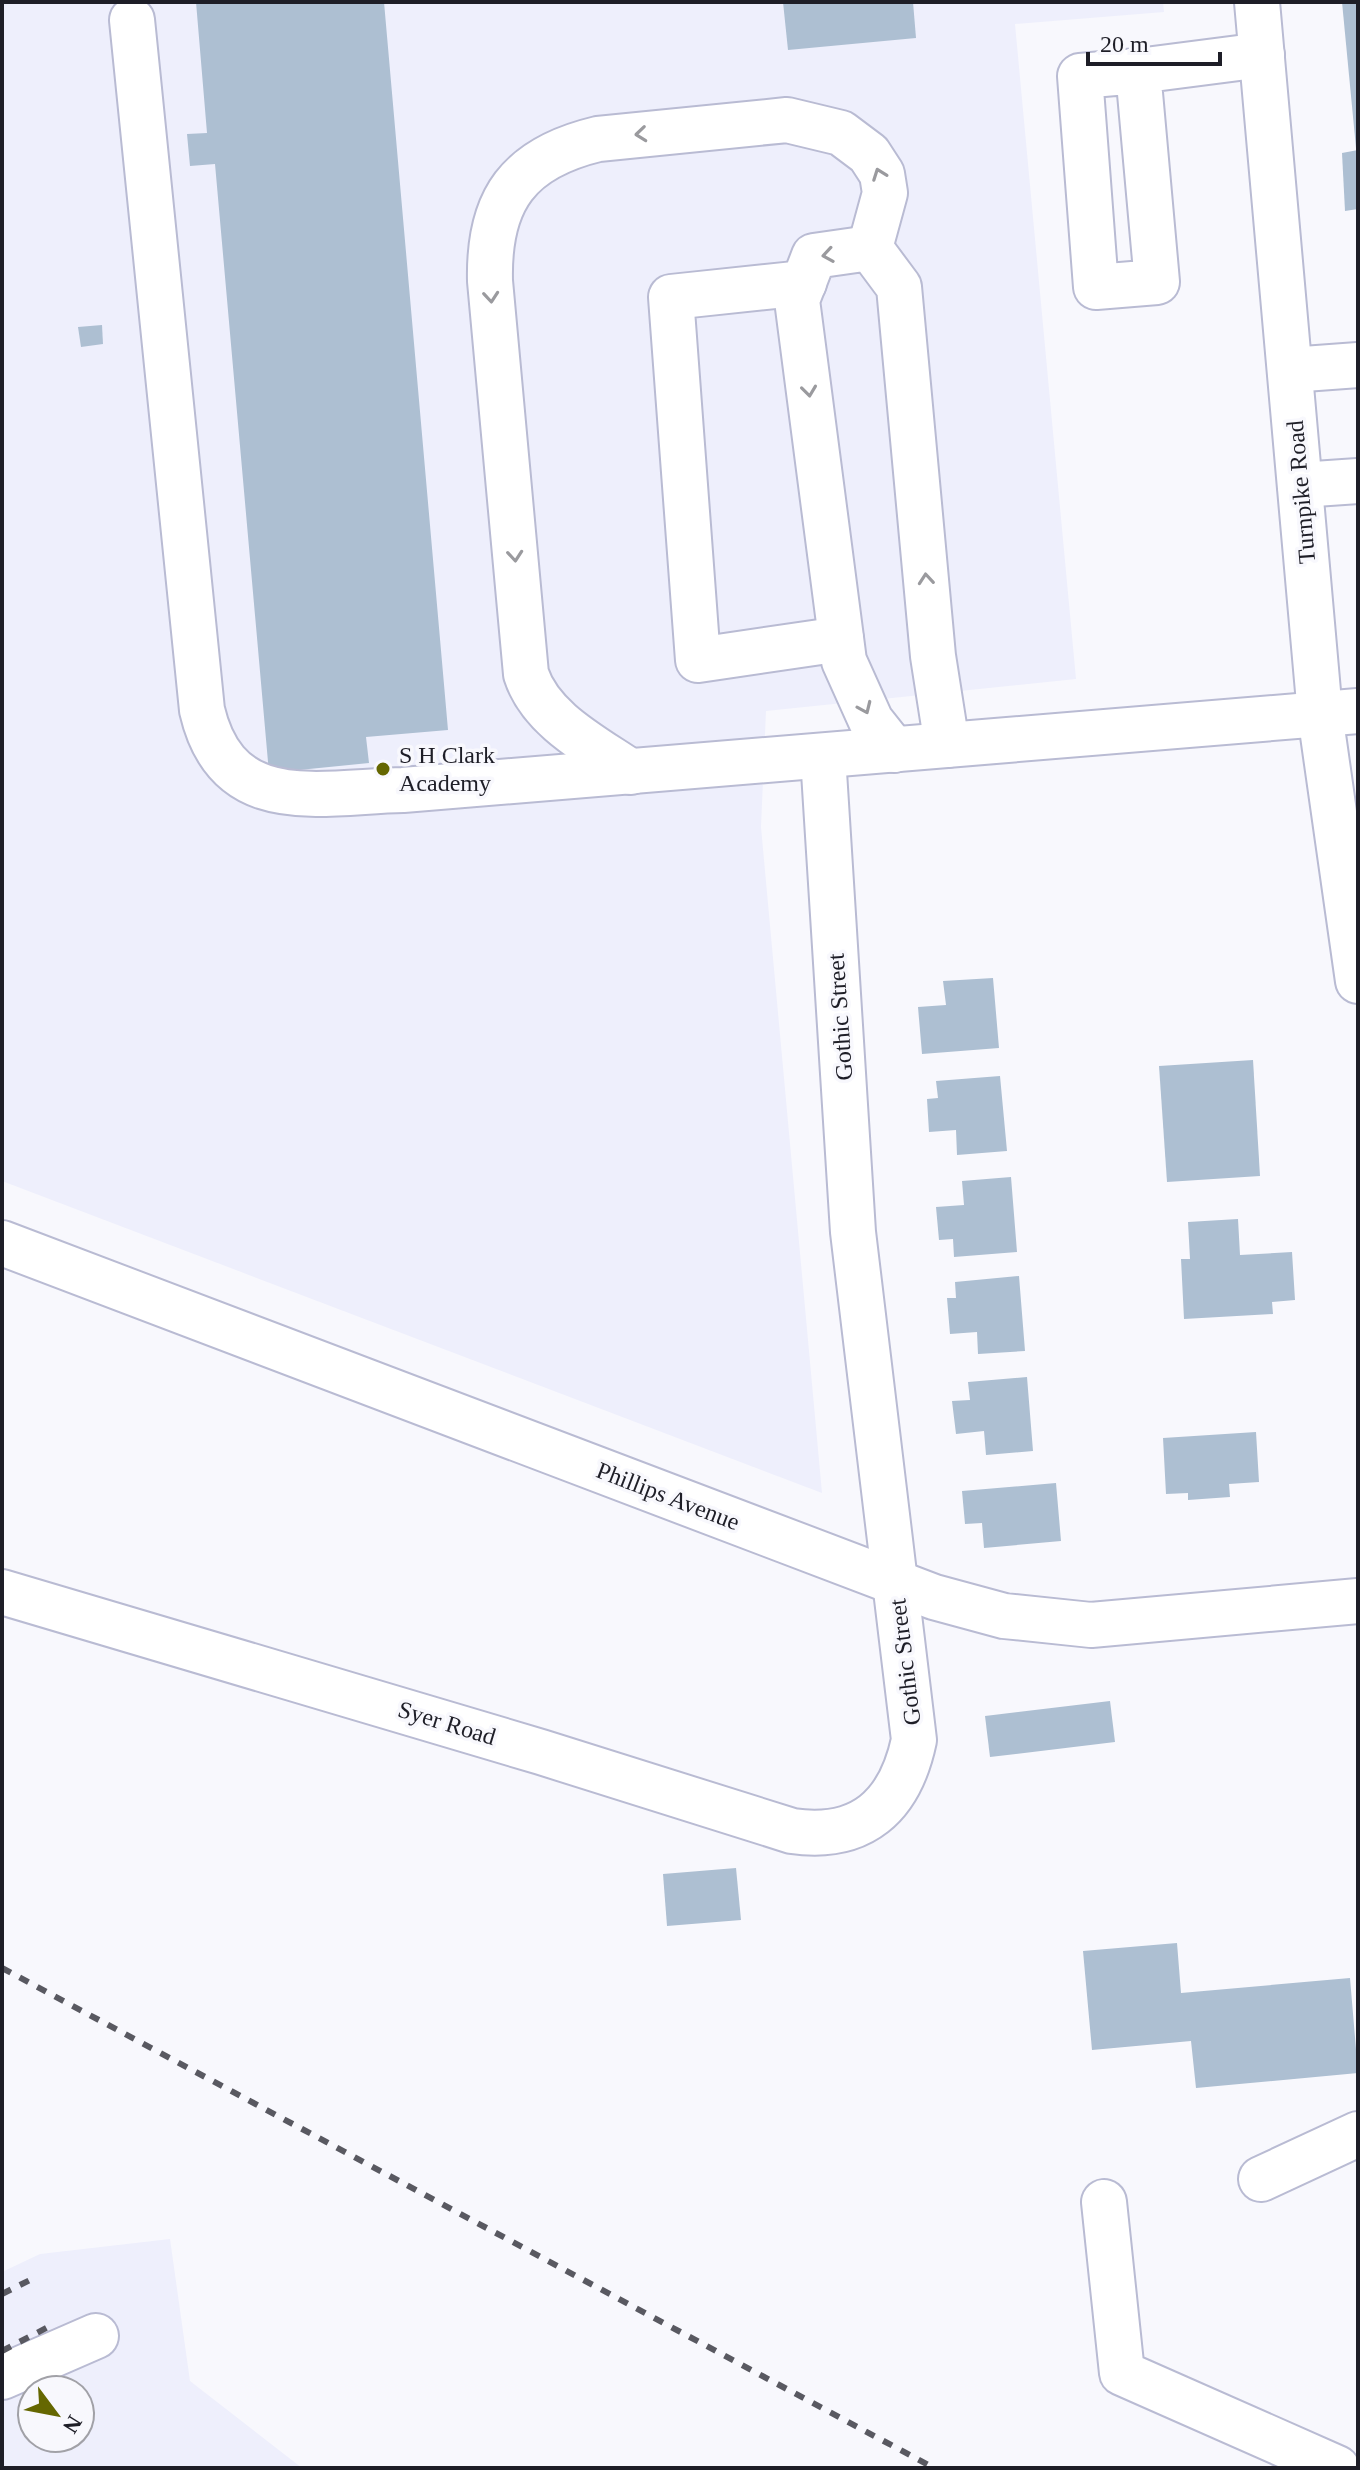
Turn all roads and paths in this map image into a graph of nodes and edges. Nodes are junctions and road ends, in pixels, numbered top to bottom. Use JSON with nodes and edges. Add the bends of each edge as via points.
{"nodes":[{"id":1,"x":1257,"y":2,"type":"edge"},
{"id":2,"x":132,"y":20,"type":"dead end"},
{"id":3,"x":1262,"y":55,"type":"junction"},
{"id":4,"x":1138,"y":71,"type":"dead end"},
{"id":5,"x":870,"y":248,"type":"junction"},
{"id":6,"x":804,"y":283,"type":"junction"},
{"id":7,"x":1358,"y":365,"type":"edge"},
{"id":8,"x":1290,"y":370,"type":"junction"},
{"id":9,"x":1358,"y":481,"type":"edge"},
{"id":10,"x":1300,"y":485,"type":"junction"},
{"id":11,"x":841,"y":639,"type":"junction"},
{"id":12,"x":1339,"y":712,"type":"edge"},
{"id":13,"x":947,"y":745,"type":"junction"},
{"id":14,"x":894,"y":750,"type":"junction"},
{"id":15,"x":823,"y":756,"type":"junction"},
{"id":16,"x":631,"y":772,"type":"junction"},
{"id":17,"x":1358,"y":981,"type":"edge"},
{"id":18,"x":2,"y":1243,"type":"edge"},
{"id":19,"x":895,"y":1582,"type":"junction"},
{"id":20,"x":2,"y":1592,"type":"edge"},
{"id":21,"x":1358,"y":1601,"type":"edge"},
{"id":22,"x":886,"y":1804,"type":"joint"},
{"id":23,"x":1358,"y":2134,"type":"edge"},
{"id":24,"x":1261,"y":2179,"type":"dead end"},
{"id":25,"x":1104,"y":2202,"type":"dead end"},
{"id":26,"x":96,"y":2336,"type":"dead end"},
{"id":27,"x":2,"y":2377,"type":"edge"},
{"id":28,"x":1337,"y":2468,"type":"edge"}],
"edges":[{"from":1,"to":3,"type":"street","name":"Turnpike Road"},
{"from":2,"to":16,"type":"street","via":[[202,710],[209,739],[225,765],[249,784],[277,793],[403,790]]},
{"from":3,"to":4,"type":"street"},
{"from":3,"to":8,"type":"street","name":"Turnpike Road"},
{"from":5,"to":6,"type":"street","one_way":true,"via":[[814,256]]},
{"from":13,"to":5,"type":"street","one_way":true,"via":[[933,656],[899,287]]},
{"from":5,"to":16,"type":"street","one_way":true,"via":[[885,193],[877,163],[848,137],[799,121],[568,146],[531,167],[503,201],[489,246],[490,281],[526,674],[550,712]]},
{"from":6,"to":11,"type":"street","one_way":true,"via":[[797,300]]},
{"from":6,"to":11,"type":"street","via":[[671,297],[698,660]]},
{"from":7,"to":8,"type":"street"},
{"from":8,"to":10,"type":"street","name":"Turnpike Road"},
{"from":9,"to":10,"type":"street"},
{"from":10,"to":12,"type":"street","name":"Turnpike Road"},
{"from":11,"to":14,"type":"street","one_way":true,"via":[[844,661],[871,721]]},
{"from":12,"to":13,"type":"street"},
{"from":12,"to":17,"type":"street","name":"Turnpike Road"},
{"from":13,"to":14,"type":"street"},
{"from":14,"to":15,"type":"street"},
{"from":15,"to":16,"type":"street"},
{"from":15,"to":19,"type":"street","name":"Gothic Street","via":[[853,1232]]},
{"from":18,"to":19,"type":"street","name":"Phillips Avenue"},
{"from":19,"to":21,"type":"street","name":"Phillips Avenue","via":[[1004,1616],[1091,1625]]},
{"from":19,"to":22,"type":"street","name":"Gothic Street","via":[[914,1740],[907,1772]]},
{"from":20,"to":22,"type":"street","name":"Syer Road","via":[[792,1831],[843,1831]]},
{"from":23,"to":24,"type":"street"},
{"from":25,"to":28,"type":"street","via":[[1122,2373]]},
{"from":26,"to":27,"type":"street"}]}
